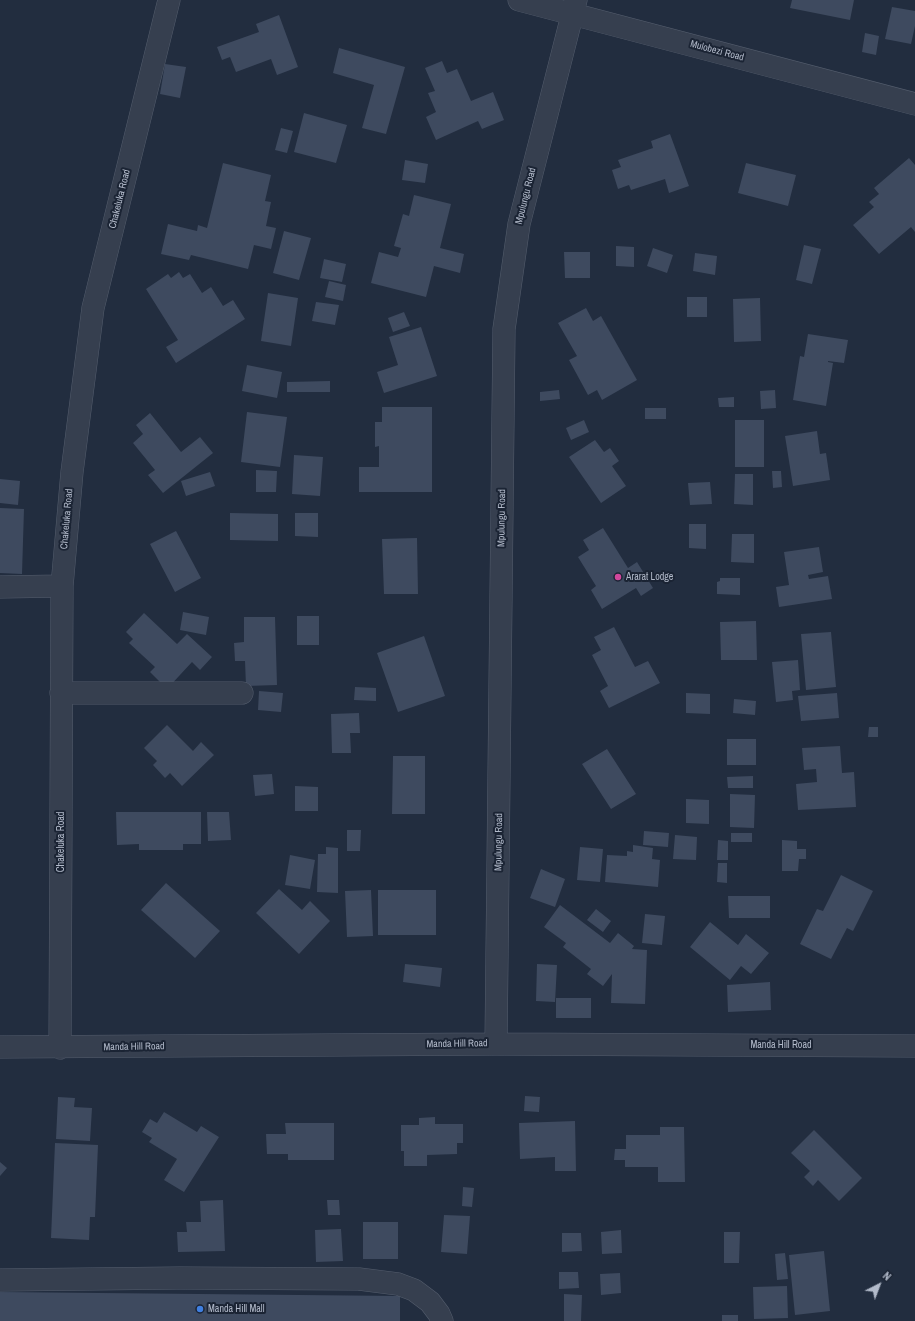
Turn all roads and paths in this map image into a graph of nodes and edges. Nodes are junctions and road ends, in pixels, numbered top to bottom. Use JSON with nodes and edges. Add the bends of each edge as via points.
{"nodes":[{"id":1,"x":169,"y":0,"type":"edge"},
{"id":2,"x":519,"y":0,"type":"edge"},
{"id":3,"x":574,"y":7,"type":"edge"},
{"id":4,"x":915,"y":104,"type":"edge"},
{"id":5,"x":62,"y":586,"type":"junction"},
{"id":6,"x":0,"y":587,"type":"edge"},
{"id":7,"x":61,"y":693,"type":"junction"},
{"id":8,"x":242,"y":693,"type":"dead end"},
{"id":9,"x":496,"y":1044,"type":"junction"},
{"id":10,"x":915,"y":1046,"type":"edge"},
{"id":11,"x":0,"y":1047,"type":"edge"},
{"id":12,"x":60,"y":1048,"type":"junction"},
{"id":13,"x":0,"y":1280,"type":"edge"},
{"id":14,"x":442,"y":1321,"type":"edge"}],
"edges":[{"from":1,"to":5,"type":"street","name":"Chakeluka Road","via":[[93,308],[72,472]]},
{"from":2,"to":3,"type":"street","name":"Mulobezi Road"},
{"from":3,"to":4,"type":"street","name":"Mulobezi Road"},
{"from":3,"to":9,"type":"street","name":"Mpulungu Road","via":[[518,224],[504,329]]},
{"from":5,"to":6,"type":"street"},
{"from":5,"to":7,"type":"street","name":"Chakeluka Road"},
{"from":7,"to":8,"type":"street"},
{"from":7,"to":12,"type":"street","name":"Chakeluka Road"},
{"from":9,"to":10,"type":"street","name":"Manda Hill Road"},
{"from":9,"to":12,"type":"street","name":"Manda Hill Road"},
{"from":11,"to":12,"type":"street","name":"Manda Hill Road"},
{"from":13,"to":14,"type":"street","via":[[359,1279],[398,1284],[414,1290],[430,1302]]}]}
